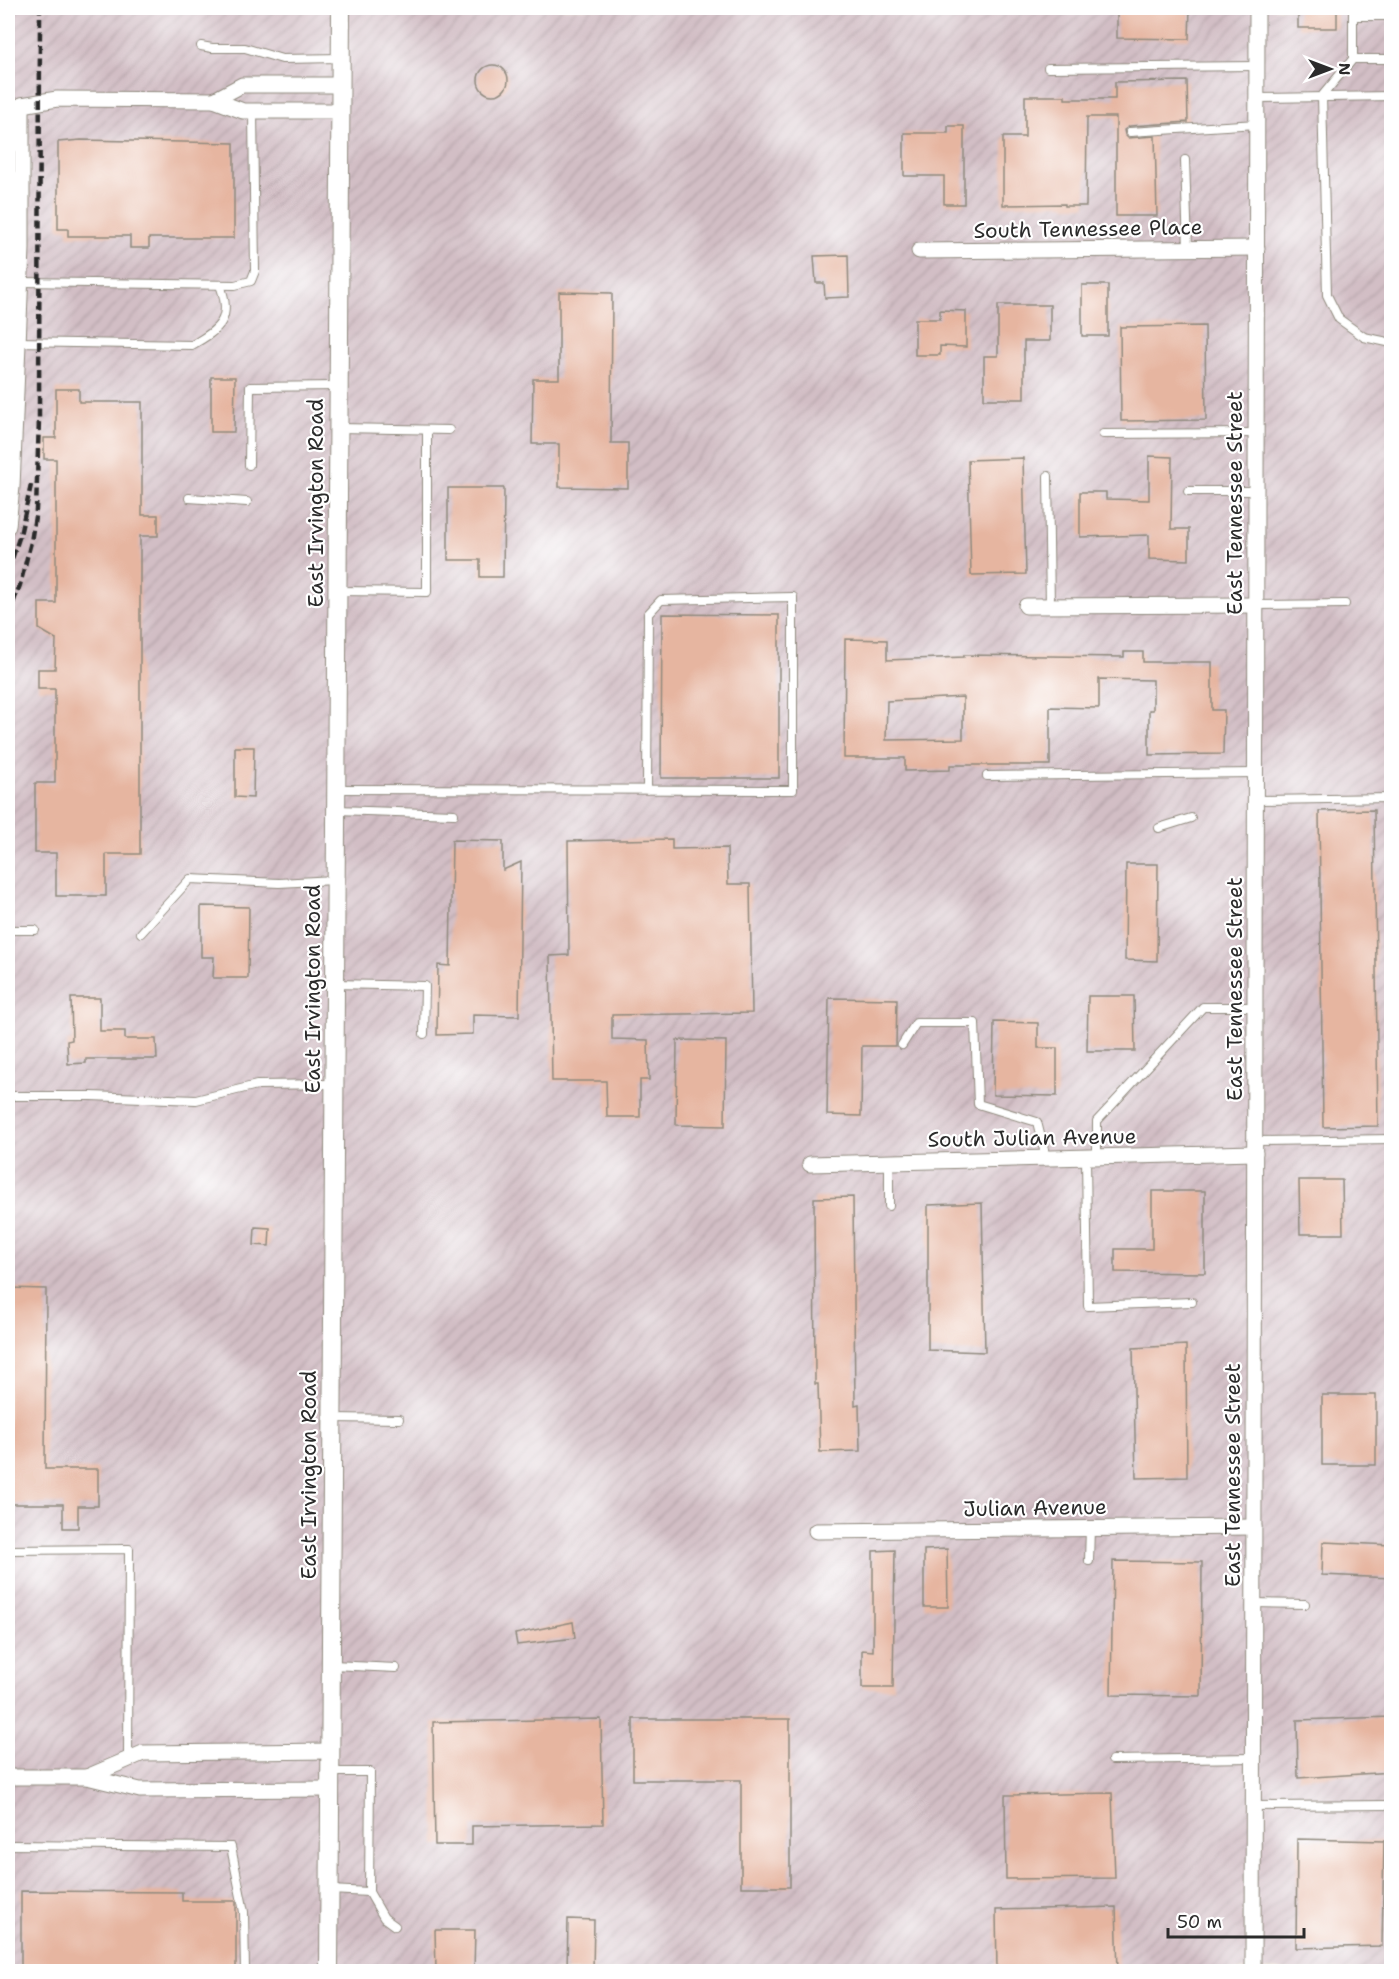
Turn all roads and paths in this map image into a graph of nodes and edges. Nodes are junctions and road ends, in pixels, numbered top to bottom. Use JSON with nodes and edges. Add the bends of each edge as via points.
{"nodes":[{"id":1,"x":341,"y":8,"type":"edge"},
{"id":2,"x":1257,"y":8,"type":"edge"},
{"id":3,"x":1353,"y":12,"type":"edge"},
{"id":4,"x":1392,"y":16,"type":"edge"},
{"id":5,"x":201,"y":45,"type":"dead end"},
{"id":6,"x":341,"y":58,"type":"junction"},
{"id":7,"x":1353,"y":59,"type":"junction"},
{"id":8,"x":1392,"y":59,"type":"edge"},
{"id":9,"x":1257,"y":66,"type":"junction"},
{"id":10,"x":1048,"y":68,"type":"dead end"},
{"id":11,"x":340,"y":85,"type":"junction"},
{"id":12,"x":1322,"y":96,"type":"junction"},
{"id":13,"x":1392,"y":96,"type":"edge"},
{"id":14,"x":1257,"y":98,"type":"junction"},
{"id":15,"x":214,"y":100,"type":"junction"},
{"id":16,"x":22,"y":105,"type":"junction"},
{"id":17,"x":253,"y":111,"type":"junction"},
{"id":18,"x":340,"y":111,"type":"junction"},
{"id":19,"x":8,"y":112,"type":"edge"},
{"id":20,"x":1257,"y":124,"type":"junction"},
{"id":21,"x":1130,"y":132,"type":"dead end"},
{"id":22,"x":1185,"y":160,"type":"dead end"},
{"id":23,"x":1257,"y":248,"type":"junction"},
{"id":24,"x":1188,"y":249,"type":"junction"},
{"id":25,"x":919,"y":251,"type":"dead end"},
{"id":26,"x":20,"y":282,"type":"junction"},
{"id":27,"x":220,"y":285,"type":"junction"},
{"id":28,"x":17,"y":342,"type":"junction"},
{"id":29,"x":1392,"y":342,"type":"edge"},
{"id":30,"x":339,"y":386,"type":"junction"},
{"id":31,"x":339,"y":428,"type":"junction"},
{"id":32,"x":426,"y":430,"type":"junction"},
{"id":33,"x":449,"y":430,"type":"dead end"},
{"id":34,"x":1257,"y":433,"type":"junction"},
{"id":35,"x":1103,"y":434,"type":"dead end"},
{"id":36,"x":249,"y":465,"type":"dead end"},
{"id":37,"x":1048,"y":476,"type":"dead end"},
{"id":38,"x":1257,"y":490,"type":"junction"},
{"id":39,"x":1188,"y":491,"type":"dead end"},
{"id":40,"x":189,"y":498,"type":"dead end"},
{"id":41,"x":248,"y":502,"type":"dead end"},
{"id":42,"x":8,"y":526,"type":"edge"},
{"id":43,"x":338,"y":591,"type":"junction"},
{"id":44,"x":1345,"y":604,"type":"dead end"},
{"id":45,"x":1256,"y":605,"type":"junction"},
{"id":46,"x":1026,"y":606,"type":"dead end"},
{"id":47,"x":1050,"y":606,"type":"junction"},
{"id":48,"x":1256,"y":773,"type":"junction"},
{"id":49,"x":987,"y":776,"type":"dead end"},
{"id":50,"x":337,"y":789,"type":"junction"},
{"id":51,"x":647,"y":789,"type":"junction"},
{"id":52,"x":1392,"y":798,"type":"edge"},
{"id":53,"x":1256,"y":800,"type":"junction"},
{"id":54,"x":337,"y":810,"type":"junction"},
{"id":55,"x":454,"y":814,"type":"dead end"},
{"id":56,"x":1191,"y":818,"type":"dead end"},
{"id":57,"x":1159,"y":828,"type":"dead end"},
{"id":58,"x":336,"y":880,"type":"junction"},
{"id":59,"x":8,"y":930,"type":"edge"},
{"id":60,"x":35,"y":930,"type":"dead end"},
{"id":61,"x":141,"y":933,"type":"dead end"},
{"id":62,"x":335,"y":984,"type":"junction"},
{"id":63,"x":1255,"y":1007,"type":"junction"},
{"id":64,"x":424,"y":1034,"type":"dead end"},
{"id":65,"x":902,"y":1045,"type":"dead end"},
{"id":66,"x":334,"y":1084,"type":"junction"},
{"id":67,"x":8,"y":1096,"type":"edge"},
{"id":68,"x":1392,"y":1139,"type":"edge"},
{"id":69,"x":1255,"y":1147,"type":"junction"},
{"id":70,"x":1092,"y":1157,"type":"junction"},
{"id":71,"x":1046,"y":1158,"type":"junction"},
{"id":72,"x":889,"y":1162,"type":"junction"},
{"id":73,"x":810,"y":1164,"type":"dead end"},
{"id":74,"x":889,"y":1206,"type":"dead end"},
{"id":75,"x":1192,"y":1302,"type":"dead end"},
{"id":76,"x":332,"y":1418,"type":"junction"},
{"id":77,"x":399,"y":1419,"type":"dead end"},
{"id":78,"x":1254,"y":1527,"type":"junction"},
{"id":79,"x":1090,"y":1528,"type":"junction"},
{"id":80,"x":816,"y":1532,"type":"dead end"},
{"id":81,"x":8,"y":1550,"type":"edge"},
{"id":82,"x":1089,"y":1562,"type":"dead end"},
{"id":83,"x":1254,"y":1603,"type":"junction"},
{"id":84,"x":1305,"y":1604,"type":"dead end"},
{"id":85,"x":330,"y":1665,"type":"junction"},
{"id":86,"x":396,"y":1668,"type":"dead end"},
{"id":87,"x":330,"y":1751,"type":"junction"},
{"id":88,"x":1254,"y":1758,"type":"junction"},
{"id":89,"x":128,"y":1760,"type":"junction"},
{"id":90,"x":1112,"y":1760,"type":"dead end"},
{"id":91,"x":8,"y":1777,"type":"edge"},
{"id":92,"x":87,"y":1777,"type":"junction"},
{"id":93,"x":330,"y":1781,"type":"junction"},
{"id":94,"x":1392,"y":1805,"type":"edge"},
{"id":95,"x":1254,"y":1806,"type":"junction"},
{"id":96,"x":8,"y":1845,"type":"edge"},
{"id":97,"x":330,"y":1890,"type":"junction"},
{"id":98,"x":369,"y":1892,"type":"junction"},
{"id":99,"x":395,"y":1926,"type":"dead end"},
{"id":100,"x":244,"y":1971,"type":"edge"},
{"id":101,"x":329,"y":1971,"type":"edge"},
{"id":102,"x":1253,"y":1971,"type":"edge"}],
"edges":[{"from":1,"to":6,"type":"street","name":"East Irvington Road"},
{"from":2,"to":9,"type":"street","name":"East Tennessee Street"},
{"from":3,"to":4,"type":"lane"},
{"from":3,"to":7,"type":"lane"},
{"from":5,"to":6,"type":"lane","via":[[245,48],[282,59]]},
{"from":6,"to":11,"type":"street","name":"East Irvington Road"},
{"from":7,"to":8,"type":"lane"},
{"from":7,"to":12,"type":"lane"},
{"from":9,"to":10,"type":"lane"},
{"from":9,"to":14,"type":"street","name":"East Tennessee Street"},
{"from":11,"to":15,"type":"street","via":[[242,85]]},
{"from":11,"to":18,"type":"street","name":"East Irvington Road"},
{"from":12,"to":13,"type":"lane"},
{"from":12,"to":14,"type":"lane"},
{"from":12,"to":29,"type":"lane","via":[[1327,295],[1339,319],[1364,337]]},
{"from":14,"to":20,"type":"street","name":"East Tennessee Street"},
{"from":15,"to":16,"type":"street","via":[[57,99]]},
{"from":15,"to":17,"type":"street"},
{"from":16,"to":19,"type":"street"},
{"from":16,"to":26,"type":"street"},
{"from":17,"to":18,"type":"street"},
{"from":17,"to":27,"type":"lane","via":[[254,276],[244,284]]},
{"from":18,"to":30,"type":"street","name":"East Irvington Road"},
{"from":20,"to":21,"type":"lane"},
{"from":20,"to":23,"type":"street","name":"East Tennessee Street"},
{"from":22,"to":24,"type":"lane"},
{"from":23,"to":24,"type":"street","name":"South Tennessee Place"},
{"from":23,"to":34,"type":"street","name":"East Tennessee Street"},
{"from":24,"to":25,"type":"street","name":"South Tennessee Place"},
{"from":26,"to":27,"type":"lane"},
{"from":26,"to":28,"type":"street"},
{"from":27,"to":28,"type":"lane","via":[[224,297],[223,322],[192,345]]},
{"from":28,"to":42,"type":"street"},
{"from":30,"to":31,"type":"street","name":"East Irvington Road"},
{"from":30,"to":36,"type":"lane","via":[[250,387]]},
{"from":31,"to":32,"type":"lane"},
{"from":31,"to":43,"type":"street","name":"East Irvington Road"},
{"from":32,"to":33,"type":"lane"},
{"from":32,"to":43,"type":"lane","via":[[427,592]]},
{"from":34,"to":35,"type":"lane"},
{"from":34,"to":38,"type":"street","name":"East Tennessee Street"},
{"from":37,"to":47,"type":"lane"},
{"from":38,"to":39,"type":"lane"},
{"from":38,"to":45,"type":"street","name":"East Tennessee Street"},
{"from":40,"to":41,"type":"lane"},
{"from":43,"to":50,"type":"street","name":"East Irvington Road"},
{"from":44,"to":45,"type":"lane"},
{"from":45,"to":47,"type":"street"},
{"from":45,"to":48,"type":"street","name":"East Tennessee Street"},
{"from":46,"to":47,"type":"street"},
{"from":48,"to":49,"type":"lane"},
{"from":48,"to":53,"type":"street","name":"East Tennessee Street"},
{"from":50,"to":51,"type":"lane"},
{"from":50,"to":54,"type":"street","name":"East Irvington Road"},
{"from":51,"to":51,"type":"lane","via":[[794,790],[793,597],[661,600],[648,614]]},
{"from":52,"to":53,"type":"lane"},
{"from":53,"to":63,"type":"street","name":"East Tennessee Street"},
{"from":54,"to":55,"type":"lane"},
{"from":54,"to":58,"type":"street","name":"East Irvington Road"},
{"from":56,"to":57,"type":"lane"},
{"from":58,"to":61,"type":"lane","via":[[279,883],[190,879]]},
{"from":58,"to":62,"type":"street","name":"East Irvington Road"},
{"from":59,"to":60,"type":"lane"},
{"from":62,"to":64,"type":"lane","via":[[425,986]]},
{"from":62,"to":66,"type":"street","name":"East Irvington Road"},
{"from":63,"to":69,"type":"street","name":"East Tennessee Street"},
{"from":63,"to":70,"type":"lane","via":[[1203,1007],[1097,1121]]},
{"from":65,"to":71,"type":"lane","via":[[916,1023],[975,1023],[978,1104],[1037,1122]]},
{"from":66,"to":67,"type":"lane","via":[[258,1085],[196,1100]]},
{"from":66,"to":76,"type":"street","name":"East Irvington Road"},
{"from":68,"to":69,"type":"lane"},
{"from":69,"to":70,"type":"street","name":"South Julian Avenue"},
{"from":69,"to":78,"type":"street","name":"East Tennessee Street"},
{"from":70,"to":71,"type":"street","name":"South Julian Avenue"},
{"from":70,"to":75,"type":"lane","via":[[1088,1306]]},
{"from":71,"to":72,"type":"street","name":"South Julian Avenue"},
{"from":72,"to":73,"type":"street","name":"South Julian Avenue"},
{"from":72,"to":74,"type":"lane"},
{"from":76,"to":77,"type":"lane"},
{"from":76,"to":85,"type":"street","name":"East Irvington Road"},
{"from":78,"to":79,"type":"street","name":"Julian Avenue"},
{"from":78,"to":83,"type":"street","name":"East Tennessee Street"},
{"from":79,"to":80,"type":"street","name":"Julian Avenue"},
{"from":79,"to":82,"type":"lane"},
{"from":81,"to":89,"type":"lane","via":[[129,1548]]},
{"from":83,"to":84,"type":"lane"},
{"from":83,"to":88,"type":"street","name":"East Tennessee Street"},
{"from":85,"to":86,"type":"lane"},
{"from":85,"to":87,"type":"street","name":"East Irvington Road"},
{"from":87,"to":89,"type":"street","via":[[143,1753]]},
{"from":87,"to":93,"type":"street","name":"East Irvington Road"},
{"from":88,"to":90,"type":"lane"},
{"from":88,"to":95,"type":"street","name":"East Tennessee Street"},
{"from":89,"to":92,"type":"street"},
{"from":91,"to":92,"type":"street"},
{"from":92,"to":93,"type":"street","via":[[140,1790]]},
{"from":93,"to":97,"type":"street","name":"East Irvington Road"},
{"from":93,"to":98,"type":"lane","via":[[370,1772]]},
{"from":94,"to":95,"type":"lane"},
{"from":95,"to":102,"type":"street","name":"East Tennessee Street"},
{"from":96,"to":100,"type":"lane","via":[[231,1847],[244,1912]]},
{"from":97,"to":98,"type":"lane"},
{"from":97,"to":101,"type":"street","name":"East Irvington Road"},
{"from":98,"to":99,"type":"lane","via":[[384,1918]]}]}
